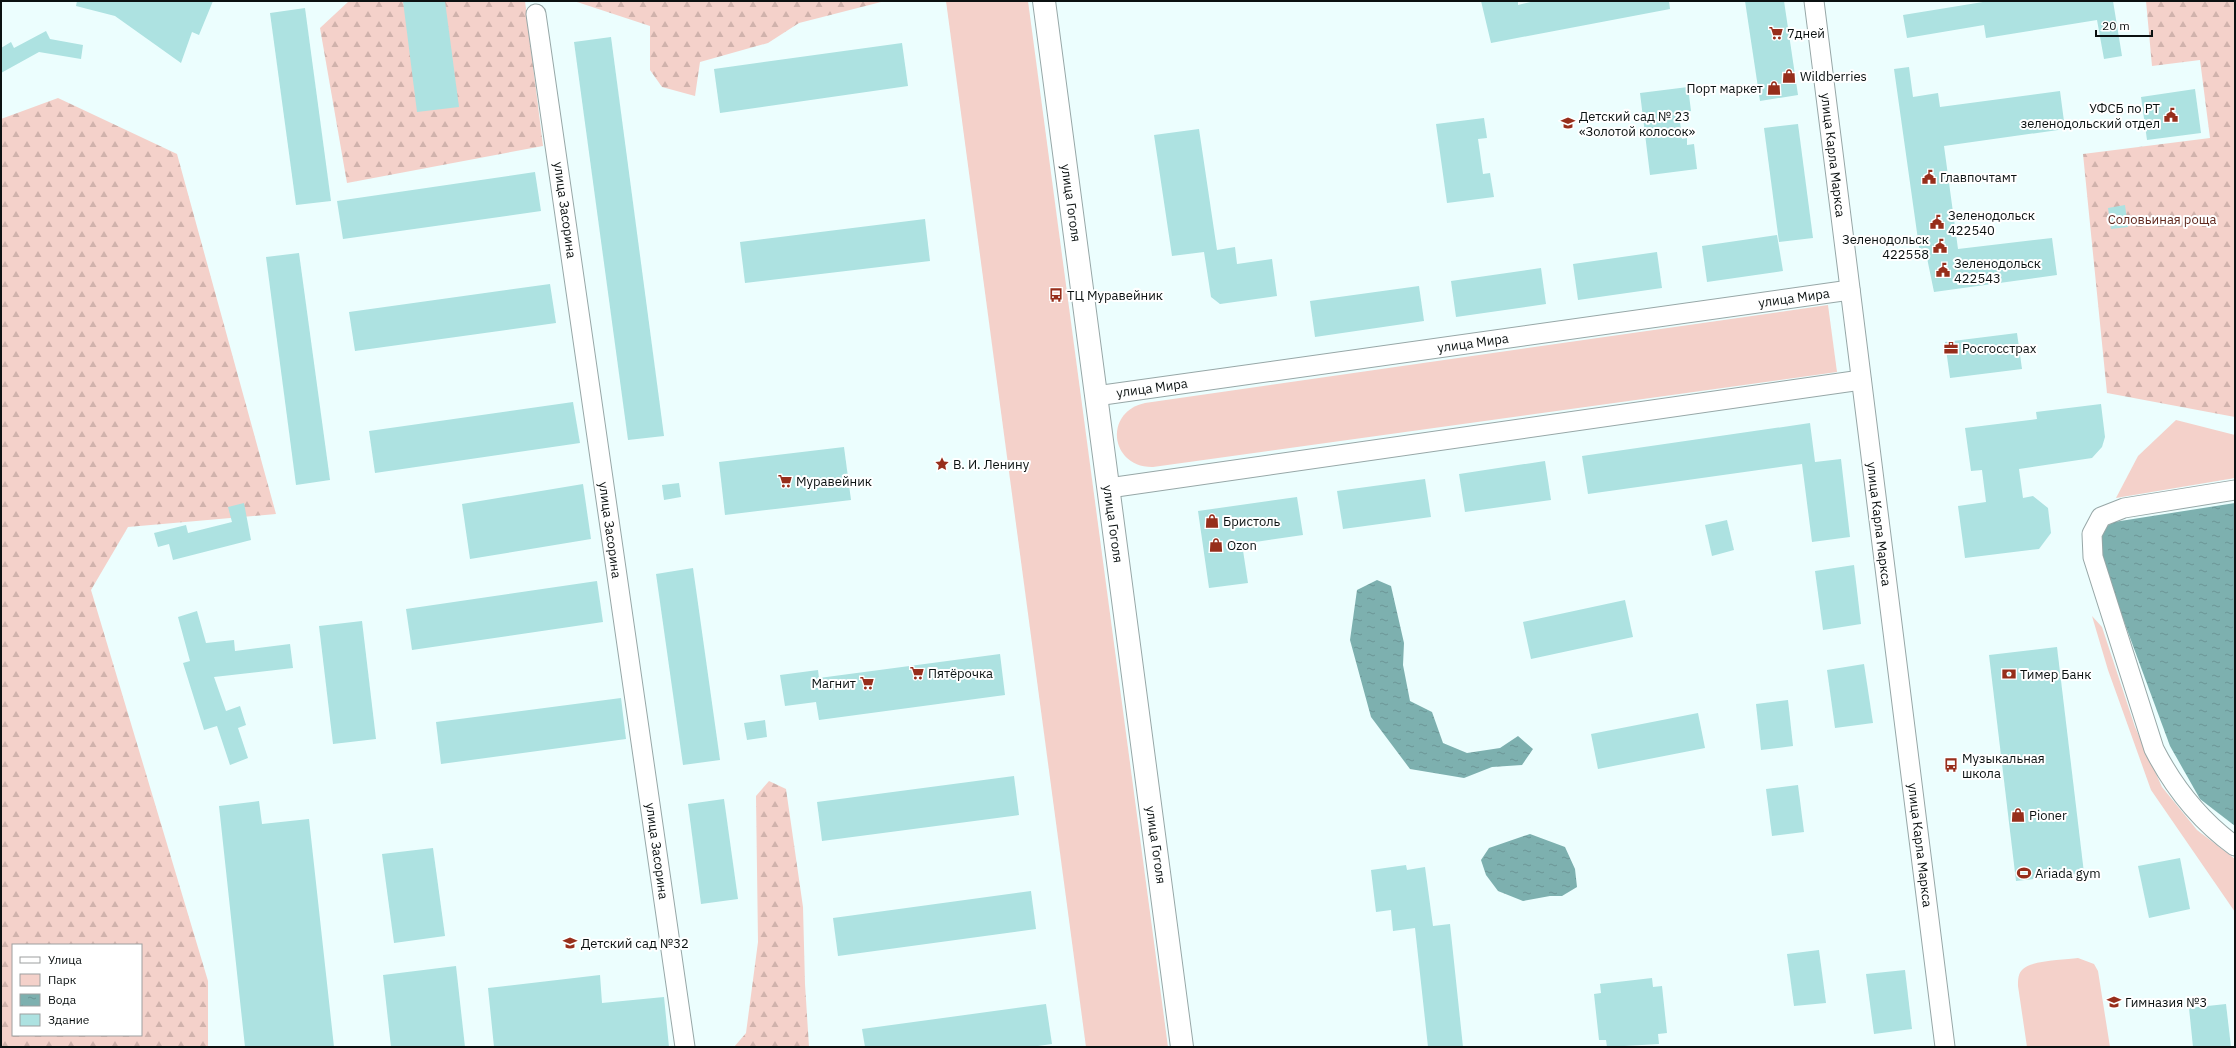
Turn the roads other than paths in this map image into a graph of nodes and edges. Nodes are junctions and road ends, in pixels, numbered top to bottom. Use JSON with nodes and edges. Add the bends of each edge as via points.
{"nodes":[{"id":1,"x":1044,"y":1,"type":"edge"},
{"id":2,"x":1814,"y":1,"type":"edge"},
{"id":3,"x":536,"y":14,"type":"dead end"},
{"id":4,"x":1850,"y":290,"type":"junction"},
{"id":5,"x":1861,"y":380,"type":"junction"},
{"id":6,"x":1096,"y":396,"type":"junction"},
{"id":7,"x":1109,"y":488,"type":"junction"},
{"id":8,"x":2235,"y":490,"type":"edge"},
{"id":9,"x":2235,"y":846,"type":"edge"},
{"id":10,"x":685,"y":1047,"type":"edge"},
{"id":11,"x":1182,"y":1047,"type":"edge"},
{"id":12,"x":1945,"y":1047,"type":"edge"}],
"edges":[{"from":1,"to":6,"type":"main road","name":"улица Гоголя"},
{"from":2,"to":4,"type":"street","name":"улица Карла Маркса"},
{"from":3,"to":10,"type":"street","name":"улица Засорина"},
{"from":4,"to":5,"type":"street","name":"улица Карла Маркса"},
{"from":4,"to":6,"type":"street","name":"улица Мира"},
{"from":5,"to":7,"type":"street"},
{"from":5,"to":12,"type":"street","name":"улица Карла Маркса"},
{"from":6,"to":7,"type":"main road","name":"улица Гоголя"},
{"from":7,"to":11,"type":"main road","name":"улица Гоголя"},
{"from":8,"to":9,"type":"street","via":[[2124,508],[2101,517],[2092,534],[2093,557],[2154,748],[2168,775],[2190,807],[2218,834]]}]}
